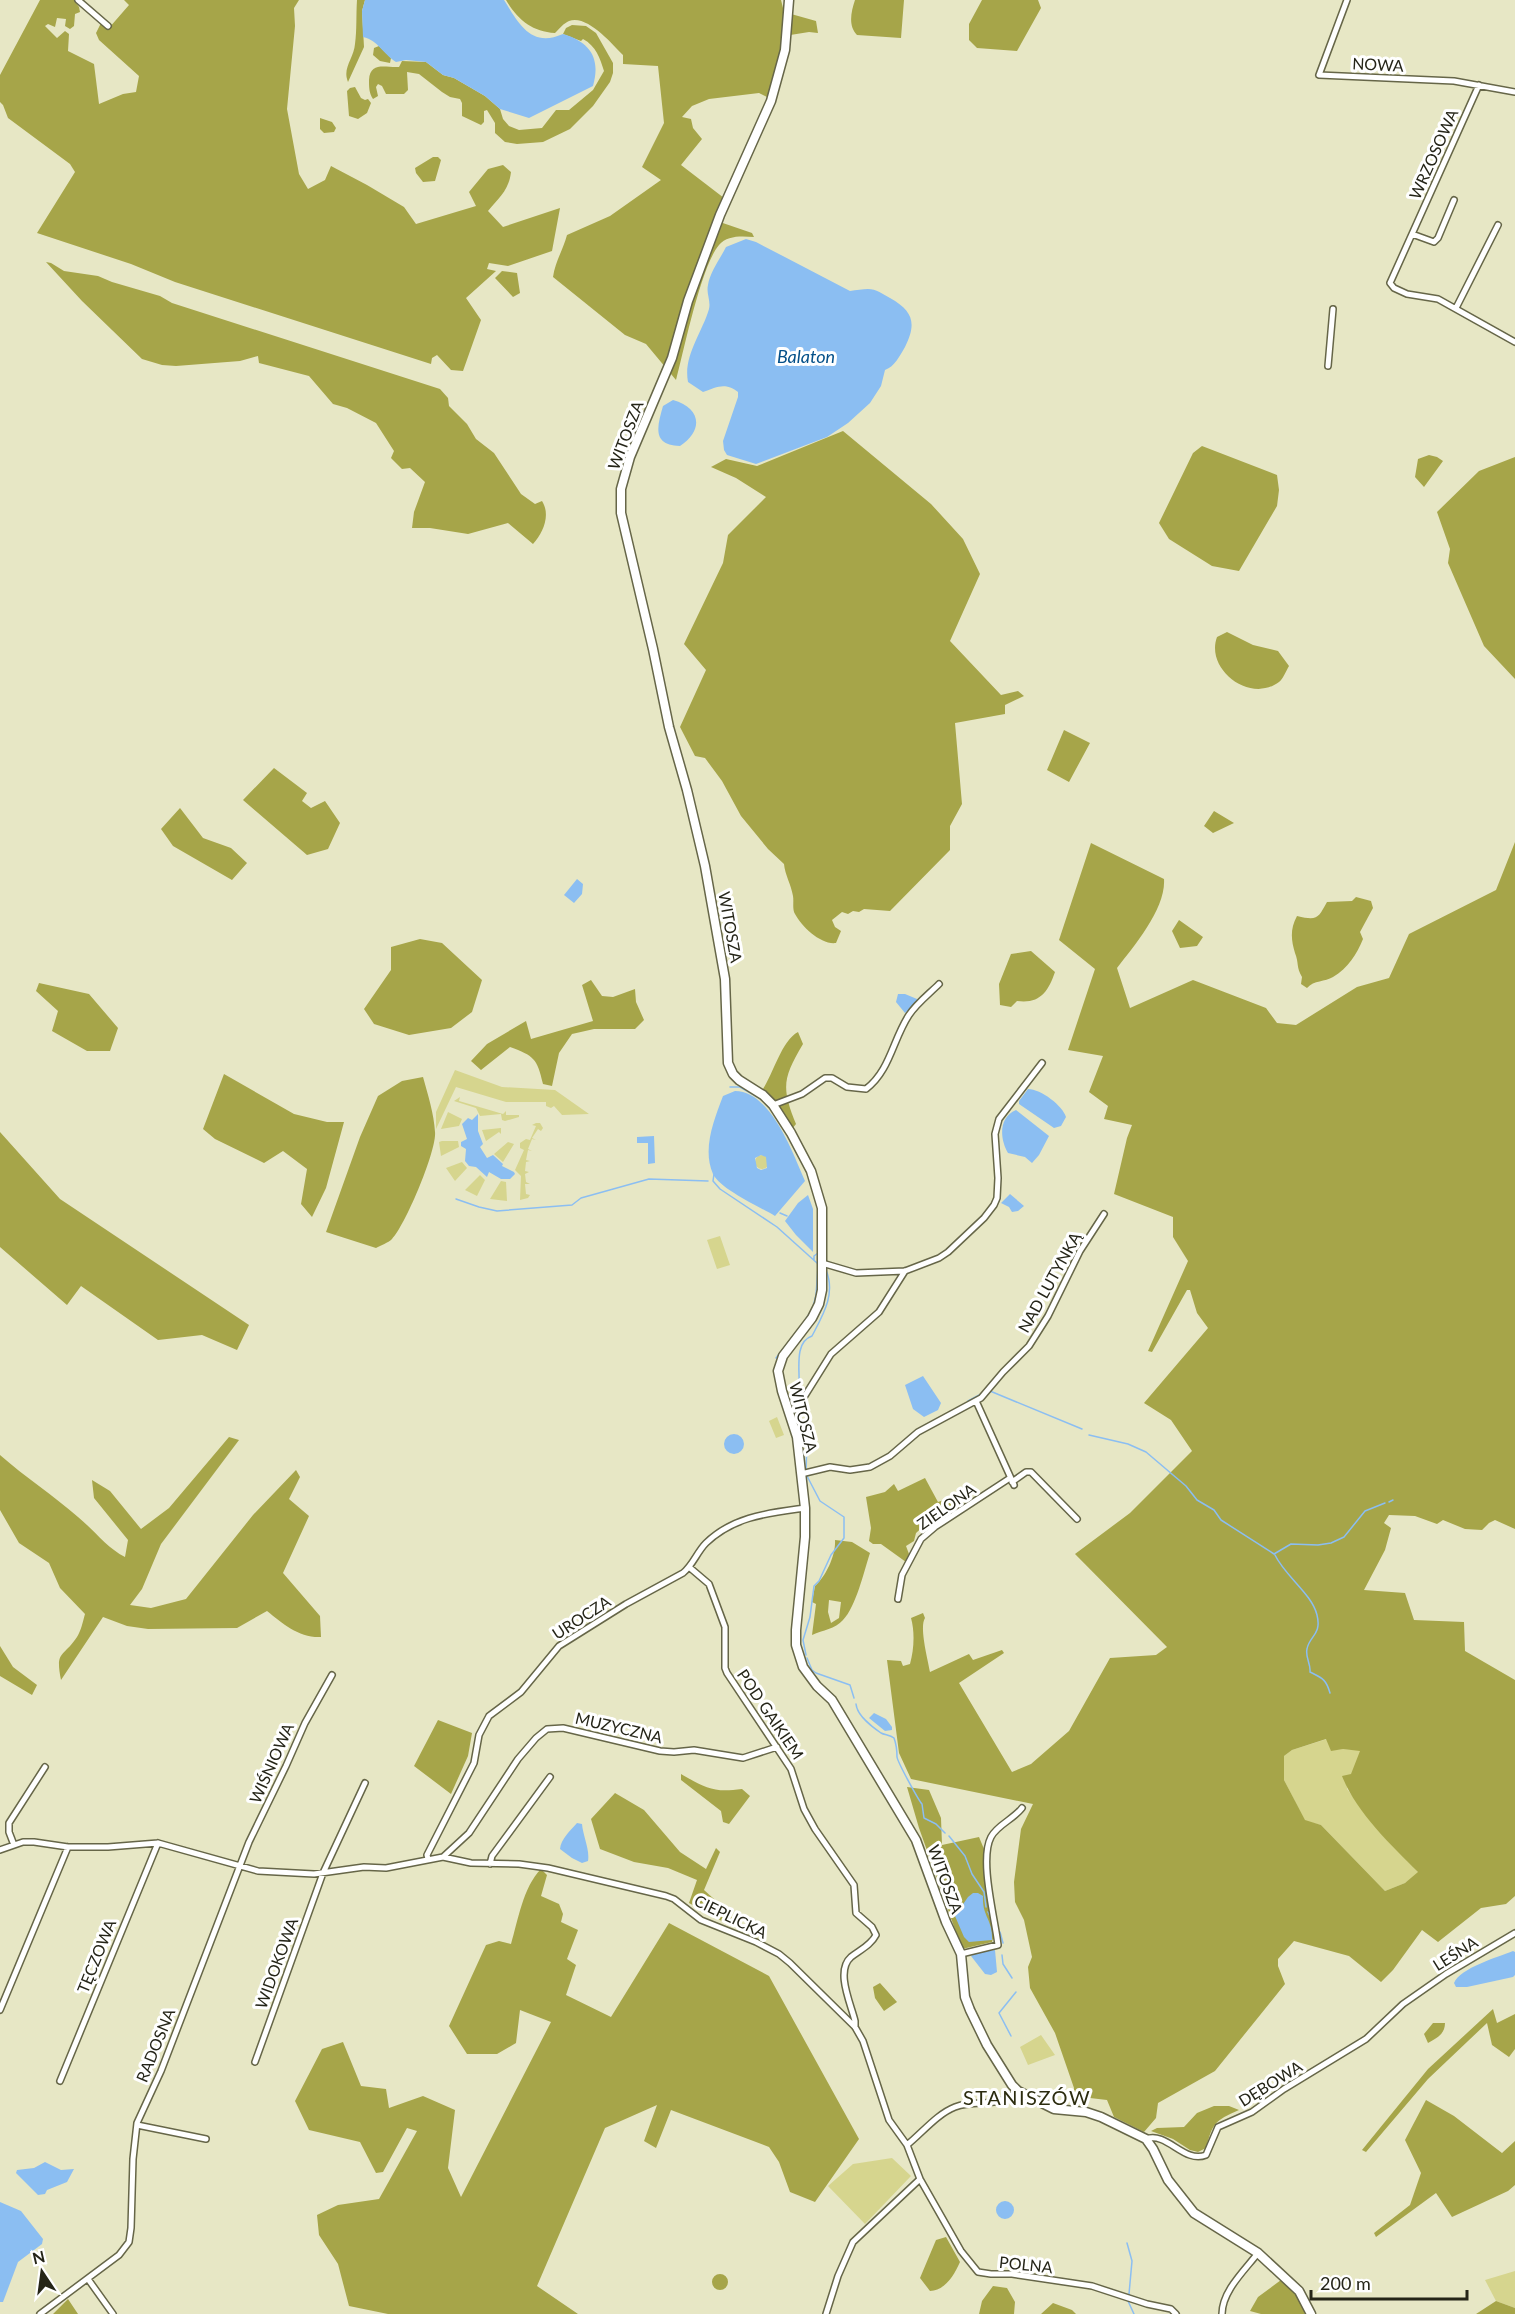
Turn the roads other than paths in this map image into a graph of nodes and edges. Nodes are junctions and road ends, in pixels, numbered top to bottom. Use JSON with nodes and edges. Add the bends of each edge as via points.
{"nodes":[{"id":1,"x":78,"y":0,"type":"edge"},
{"id":2,"x":789,"y":0,"type":"edge"},
{"id":3,"x":1347,"y":0,"type":"edge"},
{"id":4,"x":108,"y":27,"type":"dead end"},
{"id":5,"x":1479,"y":85,"type":"junction"},
{"id":6,"x":1515,"y":92,"type":"edge"},
{"id":7,"x":1454,"y":200,"type":"dead end"},
{"id":8,"x":1498,"y":225,"type":"dead end"},
{"id":9,"x":1412,"y":234,"type":"junction"},
{"id":10,"x":1456,"y":308,"type":"junction"},
{"id":11,"x":1333,"y":309,"type":"dead end"},
{"id":12,"x":1515,"y":342,"type":"edge"},
{"id":13,"x":1328,"y":366,"type":"dead end"},
{"id":14,"x":939,"y":984,"type":"dead end"},
{"id":15,"x":1042,"y":1063,"type":"dead end"},
{"id":16,"x":773,"y":1105,"type":"junction"},
{"id":17,"x":1104,"y":1214,"type":"dead end"},
{"id":18,"x":822,"y":1263,"type":"junction"},
{"id":19,"x":905,"y":1271,"type":"junction"},
{"id":20,"x":976,"y":1401,"type":"junction"},
{"id":21,"x":789,"y":1411,"type":"junction"},
{"id":22,"x":801,"y":1474,"type":"junction"},
{"id":23,"x":1012,"y":1481,"type":"junction"},
{"id":24,"x":805,"y":1508,"type":"junction"},
{"id":25,"x":1077,"y":1519,"type":"dead end"},
{"id":26,"x":689,"y":1568,"type":"junction"},
{"id":27,"x":898,"y":1599,"type":"dead end"},
{"id":28,"x":332,"y":1675,"type":"dead end"},
{"id":29,"x":777,"y":1747,"type":"junction"},
{"id":30,"x":45,"y":1767,"type":"dead end"},
{"id":31,"x":550,"y":1778,"type":"dead end"},
{"id":32,"x":365,"y":1783,"type":"dead end"},
{"id":33,"x":1022,"y":1808,"type":"dead end"},
{"id":34,"x":158,"y":1843,"type":"junction"},
{"id":35,"x":14,"y":1845,"type":"junction"},
{"id":36,"x":68,"y":1846,"type":"junction"},
{"id":37,"x":0,"y":1850,"type":"edge"},
{"id":38,"x":443,"y":1857,"type":"junction"},
{"id":39,"x":428,"y":1859,"type":"junction"},
{"id":40,"x":490,"y":1864,"type":"junction"},
{"id":41,"x":240,"y":1865,"type":"junction"},
{"id":42,"x":323,"y":1873,"type":"junction"},
{"id":43,"x":1515,"y":1933,"type":"edge"},
{"id":44,"x":961,"y":1954,"type":"junction"},
{"id":45,"x":1411,"y":1999,"type":"joint"},
{"id":46,"x":0,"y":2010,"type":"edge"},
{"id":47,"x":855,"y":2027,"type":"junction"},
{"id":48,"x":255,"y":2062,"type":"dead end"},
{"id":49,"x":60,"y":2081,"type":"dead end"},
{"id":50,"x":1018,"y":2091,"type":"junction"},
{"id":51,"x":137,"y":2125,"type":"junction"},
{"id":52,"x":206,"y":2139,"type":"dead end"},
{"id":53,"x":1146,"y":2139,"type":"junction"},
{"id":54,"x":907,"y":2145,"type":"junction"},
{"id":55,"x":920,"y":2179,"type":"junction"},
{"id":56,"x":1258,"y":2253,"type":"junction"},
{"id":57,"x":88,"y":2279,"type":"junction"},
{"id":58,"x":40,"y":2314,"type":"edge"},
{"id":59,"x":113,"y":2314,"type":"edge"},
{"id":60,"x":826,"y":2314,"type":"edge"},
{"id":61,"x":1176,"y":2314,"type":"edge"},
{"id":62,"x":1222,"y":2314,"type":"edge"},
{"id":63,"x":1310,"y":2314,"type":"edge"}],
"edges":[{"from":1,"to":4,"type":"street"},
{"from":2,"to":16,"type":"street","name":"WITOSZA","via":[[786,42],[767,111],[726,203],[621,489],[621,513],[705,866],[724,980],[728,1064],[739,1080]]},
{"from":3,"to":5,"type":"street","name":"NOWA","via":[[1319,75]]},
{"from":5,"to":6,"type":"street","name":"NOWA"},
{"from":5,"to":9,"type":"street","name":"WRZOSOWA"},
{"from":7,"to":9,"type":"street","via":[[1434,242]]},
{"from":8,"to":10,"type":"street"},
{"from":9,"to":10,"type":"street","name":"WRZOSOWA","via":[[1390,284],[1407,294],[1433,297]]},
{"from":10,"to":12,"type":"street","name":"WRZOSOWA"},
{"from":11,"to":13,"type":"street"},
{"from":14,"to":16,"type":"street","via":[[909,1015],[885,1066],[866,1089],[825,1078],[802,1094]]},
{"from":15,"to":19,"type":"street","via":[[999,1119],[995,1134],[998,1185],[994,1205],[944,1255]]},
{"from":16,"to":18,"type":"street","name":"WITOSZA","via":[[817,1185],[822,1208]]},
{"from":17,"to":20,"type":"street","name":"NAD LUTYNKĄ","via":[[1029,1346]]},
{"from":18,"to":19,"type":"street","via":[[856,1273]]},
{"from":18,"to":21,"type":"street","name":"WITOSZA","via":[[819,1304],[777,1371]]},
{"from":19,"to":21,"type":"street","via":[[873,1319],[831,1354],[801,1402]]},
{"from":20,"to":22,"type":"street","name":"NAD LUTYNKĄ","via":[[918,1432],[870,1467],[830,1467]]},
{"from":20,"to":23,"type":"street"},
{"from":21,"to":22,"type":"street","name":"WITOSZA"},
{"from":22,"to":24,"type":"street","name":"WITOSZA"},
{"from":23,"to":25,"type":"street","name":"ZIELONA","via":[[1026,1472],[1034,1474]]},
{"from":23,"to":27,"type":"street","name":"ZIELONA","via":[[921,1539],[902,1575]]},
{"from":24,"to":26,"type":"street","name":"UROCZA","via":[[754,1516],[731,1525],[706,1543]]},
{"from":24,"to":44,"type":"street","name":"WITOSZA","via":[[806,1537],[796,1630],[800,1659],[809,1677],[836,1707],[897,1805],[916,1840]]},
{"from":26,"to":29,"type":"street","name":"POD GAIKIEM","via":[[711,1588],[726,1630],[727,1673]]},
{"from":26,"to":39,"type":"street","name":"UROCZA","via":[[559,1646],[521,1692],[489,1716],[479,1735],[474,1763]]},
{"from":28,"to":41,"type":"street","name":"WIŚNIOWA","via":[[304,1723]]},
{"from":29,"to":38,"type":"street","name":"MUZYCZNA","via":[[750,1757],[731,1758],[694,1750],[660,1750],[563,1728],[547,1729],[518,1759],[469,1833]]},
{"from":29,"to":47,"type":"street","name":"POD GAIKIEM","via":[[795,1777],[801,1803],[811,1822],[854,1885],[856,1913],[873,1927],[876,1935],[844,1966]]},
{"from":30,"to":35,"type":"street","via":[[9,1823]]},
{"from":31,"to":40,"type":"street"},
{"from":32,"to":42,"type":"street","name":"WIDOKOWA"},
{"from":33,"to":44,"type":"street","via":[[995,1832],[989,1845],[989,1886],[998,1945]]},
{"from":34,"to":36,"type":"street"},
{"from":34,"to":41,"type":"street","name":"CIEPLICKA"},
{"from":34,"to":49,"type":"street","name":"TĘCZOWA"},
{"from":35,"to":36,"type":"street","via":[[34,1842]]},
{"from":35,"to":37,"type":"street"},
{"from":36,"to":46,"type":"street"},
{"from":38,"to":39,"type":"street","name":"CIEPLICKA"},
{"from":38,"to":40,"type":"street","name":"CIEPLICKA"},
{"from":39,"to":42,"type":"street","name":"CIEPLICKA","via":[[386,1868]]},
{"from":40,"to":47,"type":"street","name":"CIEPLICKA","via":[[548,1868],[674,1899],[701,1920],[779,1954]]},
{"from":41,"to":42,"type":"street","name":"CIEPLICKA","via":[[266,1872]]},
{"from":41,"to":51,"type":"street","name":"RADOSNA"},
{"from":42,"to":48,"type":"street","name":"WIDOKOWA"},
{"from":43,"to":45,"type":"street","name":"LEŚNA"},
{"from":44,"to":50,"type":"street","name":"WITOSZA","via":[[970,2010],[987,2045]]},
{"from":45,"to":53,"type":"street","name":"DĘBOWA","via":[[1366,2039],[1252,2112],[1218,2127],[1206,2155],[1190,2157],[1159,2140]]},
{"from":47,"to":54,"type":"street","name":"CIEPLICKA","via":[[889,2120]]},
{"from":50,"to":53,"type":"street","name":"WITOSZA","via":[[1054,2109],[1101,2117]]},
{"from":50,"to":54,"type":"street","via":[[995,2103],[954,2107]]},
{"from":51,"to":52,"type":"street"},
{"from":51,"to":57,"type":"street","name":"RADOSNA","via":[[129,2242]]},
{"from":53,"to":56,"type":"street","via":[[1168,2180],[1194,2213]]},
{"from":54,"to":55,"type":"street","name":"CIEPLICKA"},
{"from":55,"to":60,"type":"street","via":[[854,2242]]},
{"from":55,"to":61,"type":"street","name":"POLNA","via":[[961,2251],[978,2272],[1092,2286]]},
{"from":56,"to":62,"type":"street","via":[[1233,2284]]},
{"from":56,"to":63,"type":"street","via":[[1299,2291]]},
{"from":57,"to":58,"type":"street"},
{"from":57,"to":59,"type":"street"}]}
